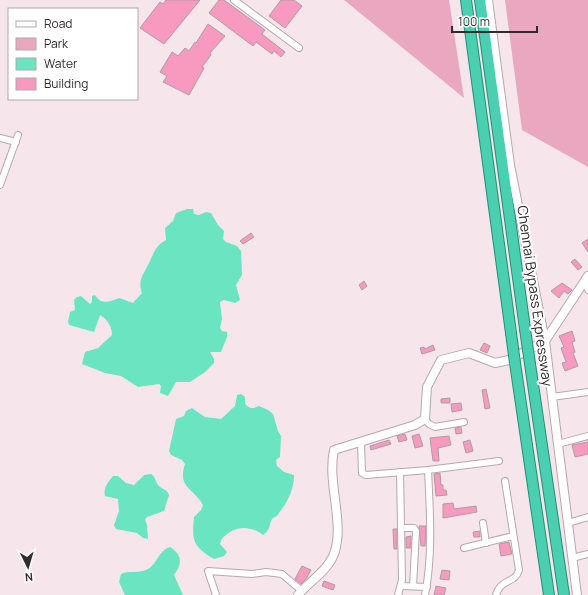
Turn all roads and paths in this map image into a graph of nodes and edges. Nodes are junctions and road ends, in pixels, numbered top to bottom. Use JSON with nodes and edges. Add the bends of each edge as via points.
{"nodes":[{"id":1,"x":234,"y":0,"type":"edge"},
{"id":2,"x":466,"y":0,"type":"edge"},
{"id":3,"x":480,"y":0,"type":"edge"},
{"id":4,"x":488,"y":0,"type":"edge"},
{"id":5,"x":299,"y":48,"type":"dead end"},
{"id":6,"x":500,"y":121,"type":"junction"},
{"id":7,"x":0,"y":138,"type":"edge"},
{"id":8,"x":507,"y":165,"type":"junction"},
{"id":9,"x":2,"y":177,"type":"edge"},
{"id":10,"x":0,"y":185,"type":"edge"},
{"id":11,"x":586,"y":278,"type":"edge"},
{"id":12,"x":588,"y":290,"type":"edge"},
{"id":13,"x":545,"y":341,"type":"junction"},
{"id":14,"x":588,"y":392,"type":"edge"},
{"id":15,"x":552,"y":397,"type":"junction"},
{"id":16,"x":425,"y":419,"type":"junction"},
{"id":17,"x":464,"y":422,"type":"dead end"},
{"id":18,"x":588,"y":436,"type":"edge"},
{"id":19,"x":361,"y":442,"type":"junction"},
{"id":20,"x":558,"y":444,"type":"junction"},
{"id":21,"x":499,"y":461,"type":"dead end"},
{"id":22,"x":428,"y":470,"type":"junction"},
{"id":23,"x":400,"y":472,"type":"junction"},
{"id":24,"x":505,"y":481,"type":"dead end"},
{"id":25,"x":588,"y":517,"type":"edge"},
{"id":26,"x":483,"y":523,"type":"dead end"},
{"id":27,"x":568,"y":523,"type":"junction"},
{"id":28,"x":401,"y":528,"type":"junction"},
{"id":29,"x":513,"y":536,"type":"junction"},
{"id":30,"x":486,"y":543,"type":"junction"},
{"id":31,"x":464,"y":548,"type":"dead end"},
{"id":32,"x":588,"y":554,"type":"edge"},
{"id":33,"x":572,"y":558,"type":"junction"},
{"id":34,"x":401,"y":586,"type":"junction"},
{"id":35,"x":413,"y":586,"type":"junction"},
{"id":36,"x":427,"y":587,"type":"junction"},
{"id":37,"x":301,"y":594,"type":"edge"},
{"id":38,"x":216,"y":595,"type":"edge"},
{"id":39,"x":398,"y":595,"type":"edge"},
{"id":40,"x":425,"y":595,"type":"edge"},
{"id":41,"x":496,"y":595,"type":"edge"},
{"id":42,"x":549,"y":595,"type":"edge"},
{"id":43,"x":564,"y":595,"type":"edge"},
{"id":44,"x":577,"y":595,"type":"edge"}],
"edges":[{"from":1,"to":5,"type":"street"},
{"from":2,"to":42,"type":"highway","name":"Chennai Bypass Expressway","bridge":true},
{"from":3,"to":6,"type":"highway","name":"Chennai Bypass Expressway"},
{"from":4,"to":6,"type":"street"},
{"from":6,"to":8,"type":"highway","name":"Chennai Bypass Expressway"},
{"from":7,"to":9,"type":"street","via":[[17,138]]},
{"from":8,"to":13,"type":"street"},
{"from":8,"to":43,"type":"highway","name":"Chennai Bypass Expressway","bridge":true,"via":[[525,329]]},
{"from":9,"to":10,"type":"street"},
{"from":11,"to":12,"type":"street"},
{"from":11,"to":13,"type":"street"},
{"from":13,"to":15,"type":"street"},
{"from":13,"to":16,"type":"street","via":[[509,360],[495,363],[469,353],[441,360],[427,387]]},
{"from":14,"to":15,"type":"street"},
{"from":15,"to":20,"type":"street"},
{"from":16,"to":17,"type":"street","via":[[435,426]]},
{"from":16,"to":19,"type":"street","via":[[415,425]]},
{"from":18,"to":20,"type":"street"},
{"from":19,"to":23,"type":"street","via":[[364,474]]},
{"from":19,"to":37,"type":"street","via":[[334,450],[331,462],[338,535],[335,552],[320,575]]},
{"from":20,"to":27,"type":"street"},
{"from":21,"to":22,"type":"street"},
{"from":22,"to":23,"type":"street"},
{"from":22,"to":36,"type":"street","via":[[431,524]]},
{"from":23,"to":28,"type":"street"},
{"from":24,"to":29,"type":"street"},
{"from":25,"to":27,"type":"street"},
{"from":26,"to":30,"type":"street"},
{"from":27,"to":33,"type":"street"},
{"from":28,"to":34,"type":"street"},
{"from":28,"to":35,"type":"street","via":[[414,528],[416,531]]},
{"from":29,"to":30,"type":"street"},
{"from":29,"to":41,"type":"street","via":[[518,573],[501,585]]},
{"from":30,"to":31,"type":"street"},
{"from":32,"to":33,"type":"street"},
{"from":33,"to":44,"type":"street"},
{"from":34,"to":35,"type":"street"},
{"from":34,"to":39,"type":"street"},
{"from":35,"to":36,"type":"street"},
{"from":36,"to":40,"type":"street"},
{"from":37,"to":38,"type":"street","via":[[282,574],[208,571]]}]}
